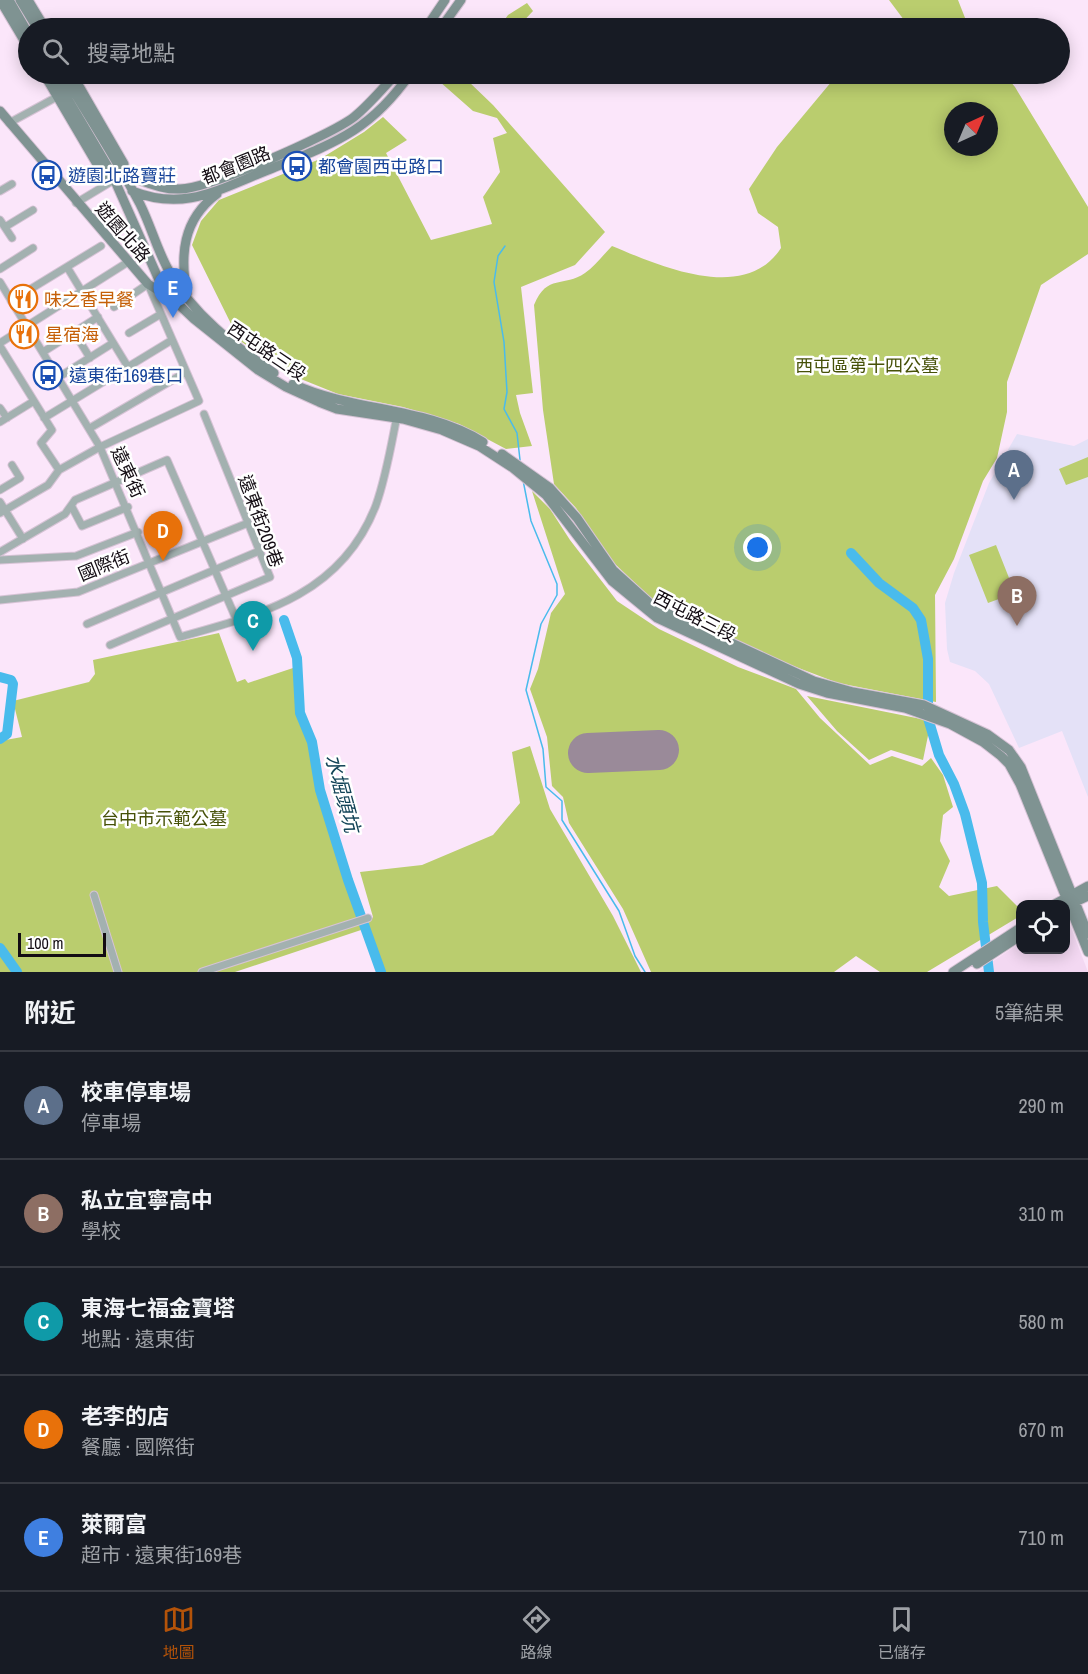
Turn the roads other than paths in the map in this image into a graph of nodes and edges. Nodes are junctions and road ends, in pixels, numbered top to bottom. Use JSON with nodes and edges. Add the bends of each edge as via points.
{"nodes":[{"id":1,"x":0,"y":0,"type":"edge"},
{"id":2,"x":9,"y":0,"type":"edge"},
{"id":3,"x":20,"y":0,"type":"edge"},
{"id":4,"x":28,"y":0,"type":"edge"},
{"id":5,"x":445,"y":0,"type":"edge"},
{"id":6,"x":461,"y":0,"type":"edge"},
{"id":7,"x":19,"y":18,"type":"edge"},
{"id":8,"x":31,"y":18,"type":"edge"},
{"id":9,"x":39,"y":18,"type":"edge"},
{"id":10,"x":433,"y":18,"type":"edge"},
{"id":11,"x":448,"y":18,"type":"edge"},
{"id":12,"x":18,"y":30,"type":"edge"},
{"id":13,"x":50,"y":84,"type":"edge"},
{"id":14,"x":59,"y":84,"type":"edge"},
{"id":15,"x":68,"y":84,"type":"edge"},
{"id":16,"x":78,"y":84,"type":"edge"},
{"id":17,"x":386,"y":84,"type":"edge"},
{"id":18,"x":403,"y":84,"type":"edge"},
{"id":19,"x":53,"y":99,"type":"dead end"},
{"id":20,"x":0,"y":111,"type":"edge"},
{"id":21,"x":9,"y":123,"type":"junction"},
{"id":22,"x":119,"y":177,"type":"junction"},
{"id":23,"x":12,"y":184,"type":"dead end"},
{"id":24,"x":226,"y":188,"type":"junction"},
{"id":25,"x":0,"y":191,"type":"edge"},
{"id":26,"x":133,"y":193,"type":"junction"},
{"id":27,"x":76,"y":203,"type":"junction"},
{"id":28,"x":33,"y":210,"type":"dead end"},
{"id":29,"x":0,"y":220,"type":"edge"},
{"id":30,"x":5,"y":227,"type":"junction"},
{"id":31,"x":12,"y":238,"type":"dead end"},
{"id":32,"x":101,"y":246,"type":"dead end"},
{"id":33,"x":144,"y":246,"type":"junction"},
{"id":34,"x":33,"y":248,"type":"dead end"},
{"id":35,"x":128,"y":262,"type":"junction"},
{"id":36,"x":67,"y":267,"type":"junction"},
{"id":37,"x":0,"y":269,"type":"edge"},
{"id":38,"x":0,"y":282,"type":"edge"},
{"id":39,"x":148,"y":284,"type":"junction"},
{"id":40,"x":82,"y":293,"type":"junction"},
{"id":41,"x":187,"y":298,"type":"junction"},
{"id":42,"x":174,"y":300,"type":"junction"},
{"id":43,"x":11,"y":301,"type":"junction"},
{"id":44,"x":114,"y":307,"type":"dead end"},
{"id":45,"x":161,"y":314,"type":"junction"},
{"id":46,"x":98,"y":317,"type":"junction"},
{"id":47,"x":28,"y":327,"type":"junction"},
{"id":48,"x":74,"y":332,"type":"junction"},
{"id":49,"x":129,"y":333,"type":"dead end"},
{"id":50,"x":172,"y":340,"type":"junction"},
{"id":51,"x":113,"y":343,"type":"junction"},
{"id":52,"x":0,"y":345,"type":"edge"},
{"id":53,"x":43,"y":352,"type":"junction"},
{"id":54,"x":90,"y":358,"type":"junction"},
{"id":55,"x":128,"y":368,"type":"junction"},
{"id":56,"x":186,"y":372,"type":"junction"},
{"id":57,"x":59,"y":377,"type":"junction"},
{"id":58,"x":34,"y":401,"type":"junction"},
{"id":59,"x":73,"y":401,"type":"junction"},
{"id":60,"x":0,"y":408,"type":"edge"},
{"id":61,"x":204,"y":414,"type":"dead end"},
{"id":62,"x":398,"y":414,"type":"junction"},
{"id":63,"x":44,"y":418,"type":"junction"},
{"id":64,"x":3,"y":420,"type":"edge"},
{"id":65,"x":90,"y":429,"type":"junction"},
{"id":66,"x":100,"y":447,"type":"junction"},
{"id":67,"x":12,"y":465,"type":"dead end"},
{"id":68,"x":59,"y":470,"type":"junction"},
{"id":69,"x":117,"y":483,"type":"junction"},
{"id":70,"x":0,"y":490,"type":"edge"},
{"id":71,"x":0,"y":502,"type":"edge"},
{"id":72,"x":74,"y":504,"type":"junction"},
{"id":73,"x":128,"y":507,"type":"junction"},
{"id":74,"x":2,"y":512,"type":"edge"},
{"id":75,"x":248,"y":523,"type":"junction"},
{"id":76,"x":138,"y":532,"type":"junction"},
{"id":77,"x":23,"y":538,"type":"junction"},
{"id":78,"x":202,"y":542,"type":"junction"},
{"id":79,"x":259,"y":551,"type":"junction"},
{"id":80,"x":0,"y":552,"type":"edge"},
{"id":81,"x":0,"y":560,"type":"edge"},
{"id":82,"x":150,"y":562,"type":"junction"},
{"id":83,"x":214,"y":570,"type":"junction"},
{"id":84,"x":162,"y":592,"type":"junction"},
{"id":85,"x":226,"y":596,"type":"junction"},
{"id":86,"x":0,"y":600,"type":"edge"},
{"id":87,"x":173,"y":619,"type":"junction"},
{"id":88,"x":237,"y":621,"type":"junction"},
{"id":89,"x":87,"y":624,"type":"dead end"},
{"id":90,"x":110,"y":645,"type":"dead end"},
{"id":91,"x":1088,"y":886,"type":"edge"},
{"id":92,"x":94,"y":895,"type":"dead end"},
{"id":93,"x":1088,"y":896,"type":"edge"},
{"id":94,"x":1070,"y":900,"type":"edge"},
{"id":95,"x":1070,"y":900,"type":"edge"},
{"id":96,"x":1070,"y":901,"type":"edge"},
{"id":97,"x":368,"y":918,"type":"dead end"},
{"id":98,"x":1016,"y":931,"type":"edge"},
{"id":99,"x":1088,"y":934,"type":"edge"},
{"id":100,"x":1016,"y":938,"type":"edge"},
{"id":101,"x":996,"y":948,"type":"junction"},
{"id":102,"x":1088,"y":952,"type":"edge"},
{"id":103,"x":981,"y":958,"type":"junction"},
{"id":104,"x":118,"y":972,"type":"edge"},
{"id":105,"x":202,"y":972,"type":"edge"},
{"id":106,"x":953,"y":972,"type":"edge"},
{"id":107,"x":964,"y":972,"type":"edge"}],
"edges":[{"from":1,"to":12,"type":"street"},
{"from":2,"to":7,"type":"street"},
{"from":3,"to":8,"type":"street"},
{"from":4,"to":9,"type":"street"},
{"from":5,"to":10,"type":"street"},
{"from":6,"to":11,"type":"street"},
{"from":13,"to":22,"type":"street","via":[[104,176]]},
{"from":14,"to":22,"type":"street"},
{"from":15,"to":22,"type":"street"},
{"from":16,"to":22,"type":"street","via":[[124,164]]},
{"from":17,"to":22,"type":"street","name":"都會園路","via":[[353,117],[311,141],[214,181],[181,189]]},
{"from":18,"to":24,"type":"street","name":"都會園路","via":[[363,124],[344,137]]},
{"from":19,"to":21,"type":"street"},
{"from":20,"to":21,"type":"street","name":"遊園北路"},
{"from":21,"to":27,"type":"street","name":"遊園北路"},
{"from":22,"to":26,"type":"street","name":"西屯路三段"},
{"from":22,"to":27,"type":"street"},
{"from":22,"to":33,"type":"street"},
{"from":23,"to":25,"type":"street"},
{"from":24,"to":26,"type":"street","name":"都會園路","via":[[182,201]]},
{"from":24,"to":41,"type":"street","via":[[207,202],[187,232],[182,264]]},
{"from":26,"to":41,"type":"street","name":"西屯路三段","via":[[170,272]]},
{"from":27,"to":35,"type":"street","name":"遊園北路"},
{"from":28,"to":30,"type":"street"},
{"from":29,"to":30,"type":"street"},
{"from":30,"to":31,"type":"street"},
{"from":32,"to":36,"type":"street"},
{"from":33,"to":35,"type":"street","via":[[143,267],[139,269]]},
{"from":33,"to":42,"type":"street","via":[[156,275]]},
{"from":34,"to":37,"type":"street"},
{"from":35,"to":39,"type":"street","name":"遊園北路"},
{"from":35,"to":40,"type":"street"},
{"from":36,"to":40,"type":"street"},
{"from":36,"to":43,"type":"street"},
{"from":38,"to":43,"type":"street","name":"遠東街"},
{"from":39,"to":42,"type":"street","name":"遊園北路"},
{"from":39,"to":44,"type":"street"},
{"from":39,"to":45,"type":"street"},
{"from":40,"to":46,"type":"street"},
{"from":40,"to":47,"type":"street"},
{"from":41,"to":42,"type":"street"},
{"from":41,"to":62,"type":"street","name":"西屯路三段","via":[[219,330],[286,381],[334,400]]},
{"from":42,"to":62,"type":"street","name":"西屯路三段","via":[[219,339],[286,387],[337,408]]},
{"from":43,"to":47,"type":"street","name":"遠東街"},
{"from":45,"to":49,"type":"street"},
{"from":45,"to":50,"type":"street"},
{"from":46,"to":48,"type":"street"},
{"from":46,"to":51,"type":"street"},
{"from":47,"to":52,"type":"street"},
{"from":47,"to":53,"type":"street","name":"遠東街"},
{"from":48,"to":53,"type":"street"},
{"from":48,"to":54,"type":"street"},
{"from":50,"to":55,"type":"street"},
{"from":50,"to":56,"type":"street"},
{"from":51,"to":54,"type":"street"},
{"from":51,"to":55,"type":"street"},
{"from":52,"to":58,"type":"street"},
{"from":53,"to":57,"type":"street","name":"遠東街"},
{"from":54,"to":57,"type":"street"},
{"from":55,"to":59,"type":"street"},
{"from":56,"to":65,"type":"street"},
{"from":56,"to":66,"type":"street","via":[[199,401]]},
{"from":57,"to":59,"type":"street","name":"遠東街"},
{"from":58,"to":63,"type":"street"},
{"from":58,"to":64,"type":"street"},
{"from":59,"to":63,"type":"street"},
{"from":59,"to":65,"type":"street","name":"遠東街"},
{"from":60,"to":64,"type":"street"},
{"from":61,"to":75,"type":"street","name":"遠東街209巷"},
{"from":62,"to":88,"type":"street","name":"遠東街","via":[[375,507],[346,556],[304,594]]},
{"from":62,"to":94,"type":"street","name":"西屯路三段","via":[[479,446],[519,472],[552,502],[612,581],[657,618],[798,684],[923,713],[982,742],[1009,764]]},
{"from":62,"to":95,"type":"street","name":"西屯路三段","via":[[456,429],[530,471],[577,518],[613,570],[654,607],[814,681],[924,705],[987,734],[1022,767]]},
{"from":63,"to":68,"type":"street","via":[[52,430],[41,443]]},
{"from":65,"to":66,"type":"street","name":"遠東街"},
{"from":66,"to":68,"type":"street"},
{"from":66,"to":69,"type":"street","name":"遠東街"},
{"from":67,"to":70,"type":"street","via":[[20,478]]},
{"from":68,"to":74,"type":"street","via":[[48,485]]},
{"from":69,"to":72,"type":"street"},
{"from":69,"to":73,"type":"street","name":"遠東街"},
{"from":69,"to":78,"type":"street","via":[[167,460]]},
{"from":71,"to":74,"type":"street"},
{"from":72,"to":73,"type":"street","via":[[82,526]]},
{"from":72,"to":77,"type":"street"},
{"from":73,"to":76,"type":"street","name":"遠東街"},
{"from":74,"to":77,"type":"street"},
{"from":75,"to":78,"type":"street","name":"國際街"},
{"from":75,"to":79,"type":"street","name":"遠東街209巷"},
{"from":76,"to":81,"type":"street","via":[[76,556]]},
{"from":76,"to":82,"type":"street","name":"遠東街"},
{"from":77,"to":80,"type":"street"},
{"from":78,"to":82,"type":"street","name":"國際街"},
{"from":78,"to":83,"type":"street"},
{"from":79,"to":83,"type":"street"},
{"from":79,"to":85,"type":"street","name":"遠東街209巷","via":[[270,577]]},
{"from":82,"to":84,"type":"street","name":"遠東街"},
{"from":82,"to":86,"type":"street","name":"國際街","via":[[78,592]]},
{"from":83,"to":84,"type":"street"},
{"from":83,"to":85,"type":"street"},
{"from":84,"to":87,"type":"street","name":"遠東街"},
{"from":84,"to":89,"type":"street"},
{"from":85,"to":87,"type":"street","name":"遠東街209巷"},
{"from":85,"to":88,"type":"street"},
{"from":87,"to":88,"type":"street","name":"遠東街","via":[[180,637]]},
{"from":87,"to":90,"type":"street","name":"遠東街209巷"},
{"from":91,"to":96,"type":"street"},
{"from":92,"to":104,"type":"street"},
{"from":93,"to":96,"type":"street"},
{"from":96,"to":99,"type":"street","name":"西屯路三段"},
{"from":96,"to":102,"type":"street","name":"西屯路三段"},
{"from":97,"to":105,"type":"street"},
{"from":98,"to":101,"type":"street"},
{"from":100,"to":101,"type":"street"},
{"from":101,"to":103,"type":"street"},
{"from":103,"to":106,"type":"street"},
{"from":103,"to":107,"type":"street"}]}
